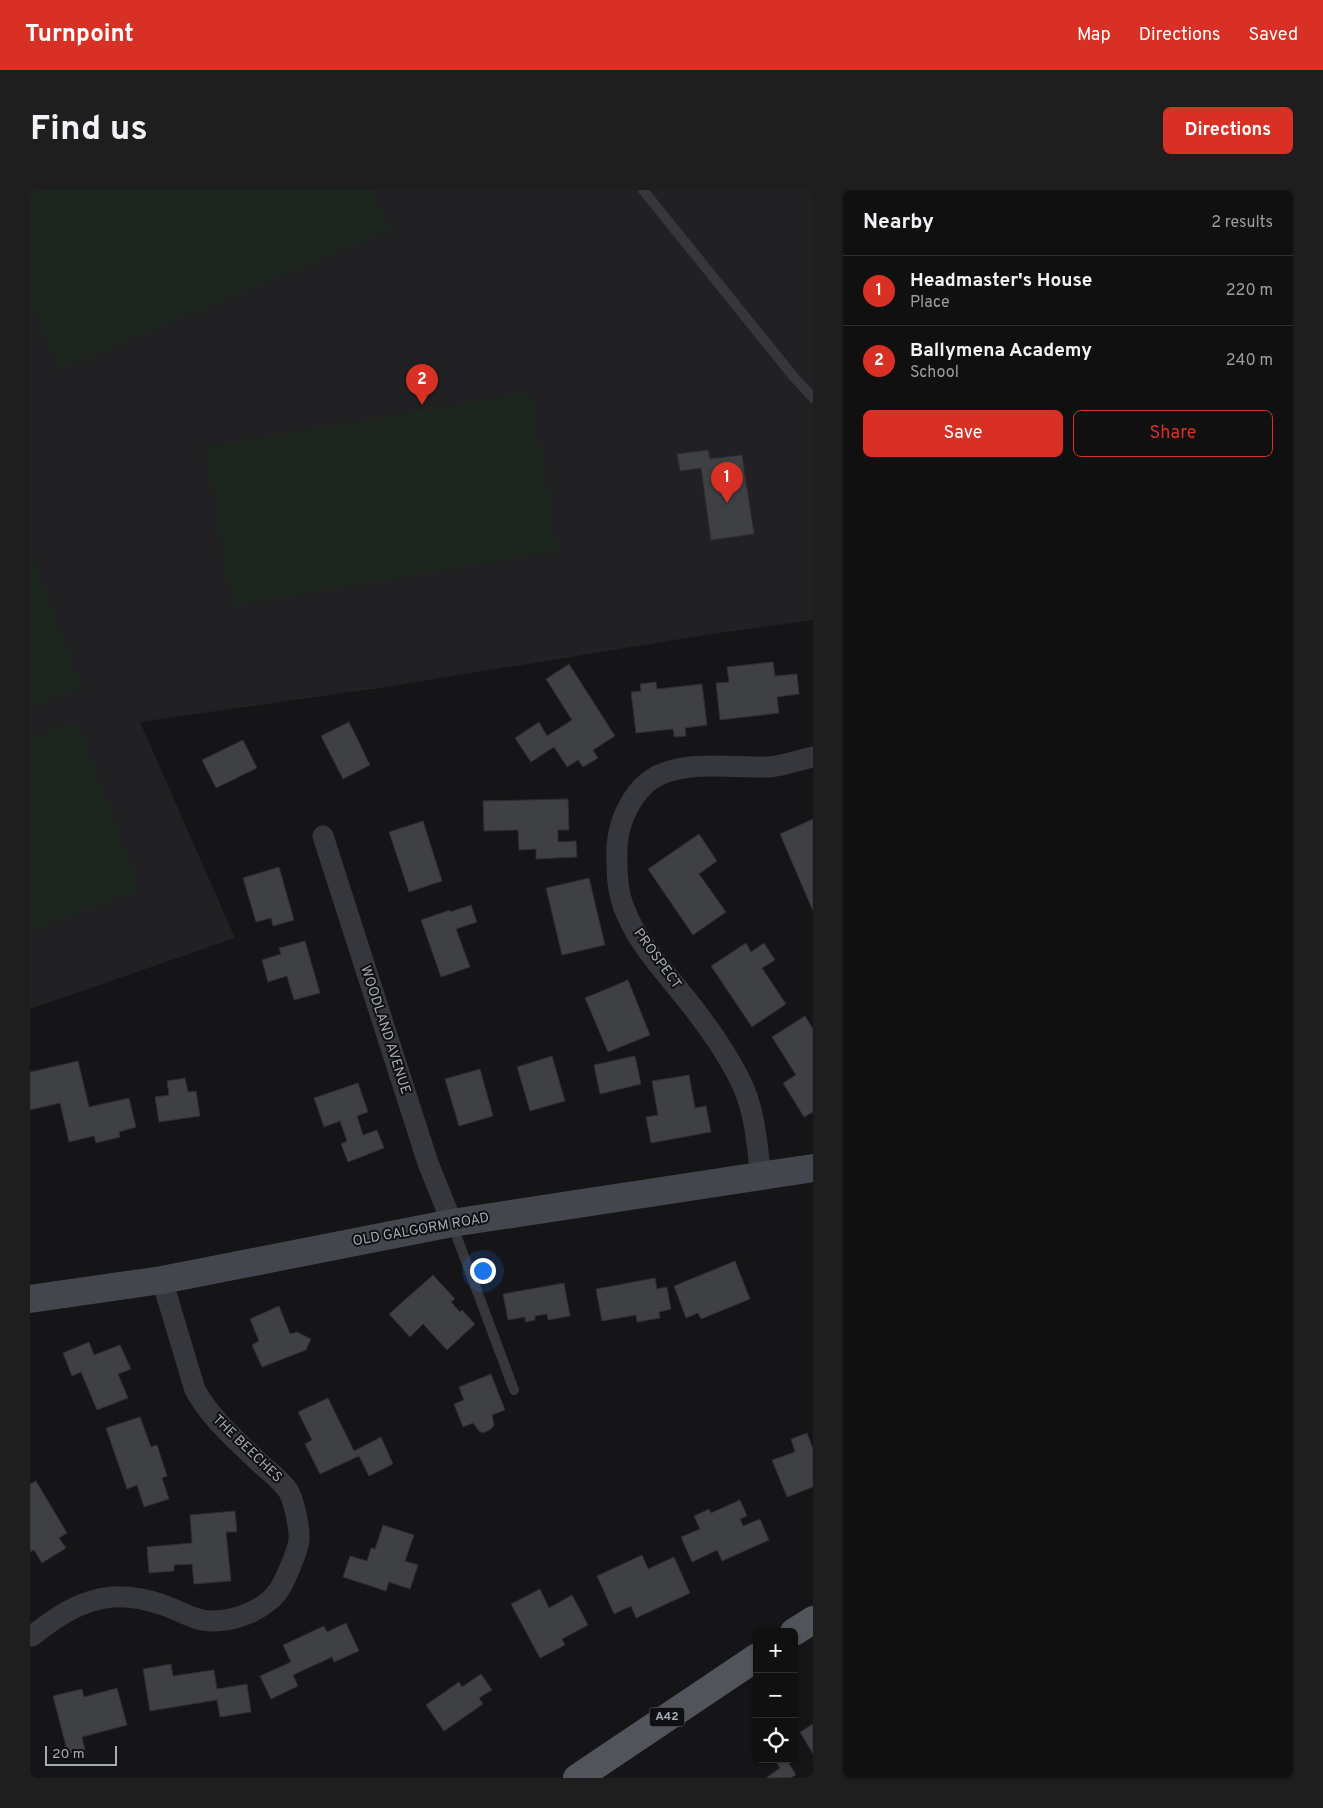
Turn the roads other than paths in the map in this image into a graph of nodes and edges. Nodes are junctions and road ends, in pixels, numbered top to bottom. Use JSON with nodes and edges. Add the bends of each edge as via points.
{"nodes":[{"id":1,"x":643,"y":190,"type":"edge"},
{"id":2,"x":813,"y":398,"type":"edge"},
{"id":3,"x":813,"y":757,"type":"edge"},
{"id":4,"x":323,"y":836,"type":"dead end"},
{"id":5,"x":813,"y":1168,"type":"edge"},
{"id":6,"x":761,"y":1177,"type":"junction"},
{"id":7,"x":452,"y":1223,"type":"junction"},
{"id":8,"x":162,"y":1280,"type":"junction"},
{"id":9,"x":30,"y":1299,"type":"edge"},
{"id":10,"x":514,"y":1390,"type":"dead end"},
{"id":11,"x":813,"y":1620,"type":"edge"},
{"id":12,"x":798,"y":1629,"type":"edge"},
{"id":13,"x":32,"y":1636,"type":"dead end"},
{"id":14,"x":753,"y":1660,"type":"edge"},
{"id":15,"x":605,"y":1770,"type":"edge"},
{"id":16,"x":577,"y":1778,"type":"edge"}],
"edges":[{"from":1,"to":2,"type":"lane"},
{"from":3,"to":6,"type":"street","name":"PROSPECT","via":[[771,766],[698,766],[674,769],[656,776],[640,788],[629,806],[620,827],[616,850],[617,880],[629,918],[647,949],[710,1030],[740,1079],[756,1130]]},
{"from":4,"to":7,"type":"street","name":"WOODLAND AVENUE","via":[[428,1163]]},
{"from":5,"to":6,"type":"street","name":"OLD GALGORM ROAD"},
{"from":6,"to":7,"type":"street","name":"OLD GALGORM ROAD"},
{"from":7,"to":8,"type":"street","name":"OLD GALGORM ROAD"},
{"from":7,"to":10,"type":"lane"},
{"from":8,"to":9,"type":"street","name":"OLD GALGORM ROAD"},
{"from":8,"to":13,"type":"street","name":"THE BEECHES","via":[[195,1390],[203,1404],[214,1419],[290,1494],[299,1540],[294,1559],[281,1588],[270,1600],[237,1617],[202,1620],[152,1602],[113,1597],[75,1607]]},
{"from":11,"to":12,"type":"main road"},
{"from":14,"to":15,"type":"main road","number":"A42"},
{"from":15,"to":16,"type":"main road","number":"A42"}]}
